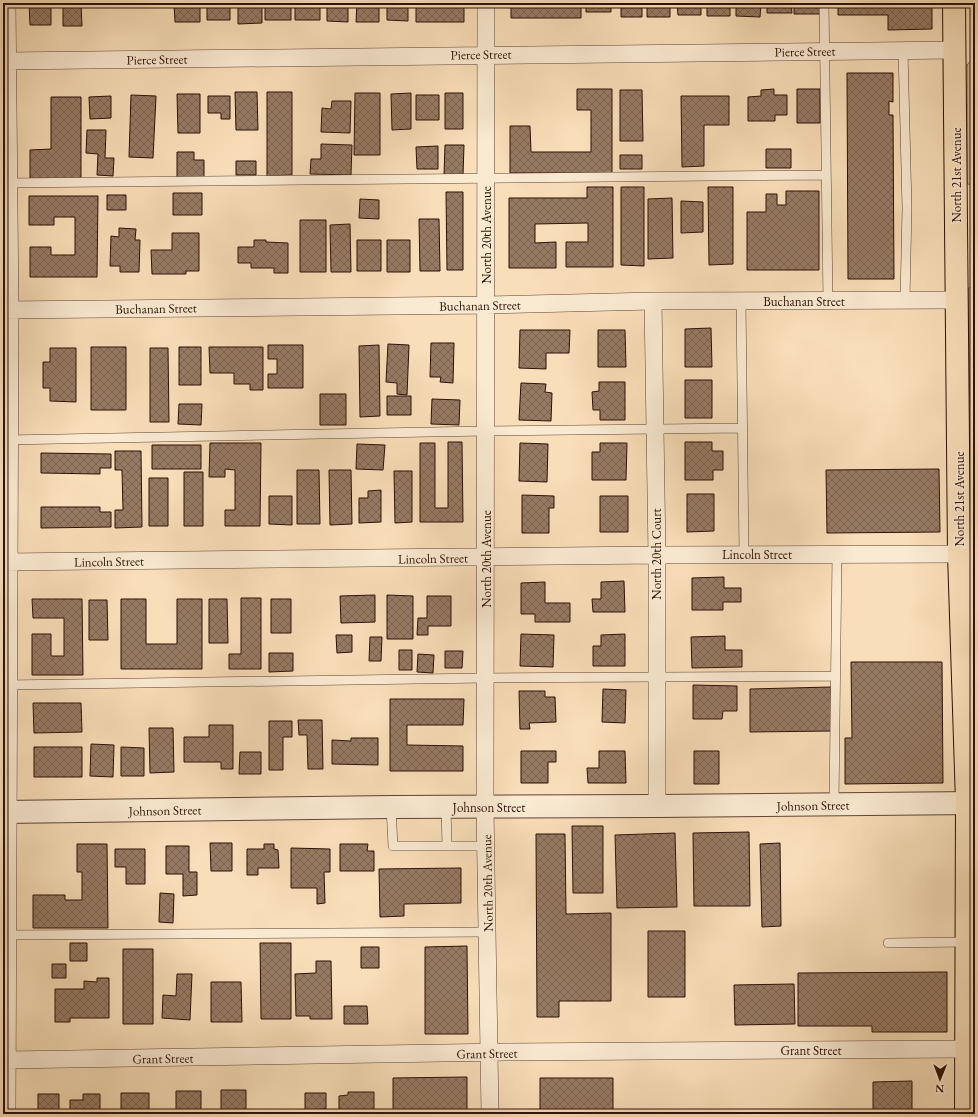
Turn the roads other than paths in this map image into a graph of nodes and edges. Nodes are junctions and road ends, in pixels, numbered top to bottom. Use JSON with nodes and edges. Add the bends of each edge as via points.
{"nodes":[{"id":1,"x":6,"y":3,"type":"edge"},
{"id":2,"x":486,"y":3,"type":"edge"},
{"id":3,"x":824,"y":3,"type":"edge"},
{"id":4,"x":954,"y":3,"type":"edge"},
{"id":5,"x":903,"y":50,"type":"junction"},
{"id":6,"x":955,"y":50,"type":"junction"},
{"id":7,"x":825,"y":51,"type":"junction"},
{"id":8,"x":486,"y":54,"type":"junction"},
{"id":9,"x":7,"y":61,"type":"junction"},
{"id":10,"x":826,"y":175,"type":"junction"},
{"id":11,"x":486,"y":179,"type":"junction"},
{"id":12,"x":6,"y":183,"type":"edge"},
{"id":13,"x":905,"y":300,"type":"junction"},
{"id":14,"x":957,"y":300,"type":"junction"},
{"id":15,"x":653,"y":301,"type":"junction"},
{"id":16,"x":741,"y":301,"type":"junction"},
{"id":17,"x":828,"y":301,"type":"junction"},
{"id":18,"x":486,"y":305,"type":"junction"},
{"id":19,"x":6,"y":310,"type":"edge"},
{"id":20,"x":655,"y":428,"type":"junction"},
{"id":21,"x":743,"y":428,"type":"junction"},
{"id":22,"x":486,"y":431,"type":"junction"},
{"id":23,"x":6,"y":440,"type":"edge"},
{"id":24,"x":744,"y":554,"type":"junction"},
{"id":25,"x":837,"y":554,"type":"junction"},
{"id":26,"x":959,"y":554,"type":"junction"},
{"id":27,"x":657,"y":555,"type":"junction"},
{"id":28,"x":486,"y":557,"type":"junction"},
{"id":29,"x":6,"y":562,"type":"edge"},
{"id":30,"x":836,"y":676,"type":"junction"},
{"id":31,"x":657,"y":677,"type":"junction"},
{"id":32,"x":486,"y":678,"type":"junction"},
{"id":33,"x":5,"y":685,"type":"edge"},
{"id":34,"x":971,"y":803,"type":"edge"},
{"id":35,"x":834,"y":804,"type":"junction"},
{"id":36,"x":657,"y":806,"type":"junction"},
{"id":37,"x":391,"y":807,"type":"junction"},
{"id":38,"x":446,"y":807,"type":"junction"},
{"id":39,"x":485,"y":807,"type":"junction"},
{"id":40,"x":5,"y":812,"type":"edge"},
{"id":41,"x":447,"y":846,"type":"junction"},
{"id":42,"x":486,"y":846,"type":"junction"},
{"id":43,"x":487,"y":932,"type":"junction"},
{"id":44,"x":8,"y":935,"type":"junction"},
{"id":45,"x":967,"y":942,"type":"junction"},
{"id":46,"x":888,"y":943,"type":"dead end"},
{"id":47,"x":966,"y":1049,"type":"junction"},
{"id":48,"x":489,"y":1053,"type":"junction"},
{"id":49,"x":6,"y":1070,"type":"edge"},
{"id":50,"x":7,"y":1114,"type":"edge"},
{"id":51,"x":490,"y":1114,"type":"edge"},
{"id":52,"x":966,"y":1114,"type":"edge"}],
"edges":[{"from":1,"to":9,"type":"street"},
{"from":2,"to":8,"type":"street","name":"North 20th Avenue"},
{"from":3,"to":7,"type":"lane"},
{"from":4,"to":6,"type":"main road","name":"North 21st Avenue"},
{"from":5,"to":6,"type":"street","name":"Pierce Street"},
{"from":5,"to":7,"type":"street","name":"Pierce Street"},
{"from":5,"to":13,"type":"lane"},
{"from":6,"to":14,"type":"main road","name":"North 21st Avenue"},
{"from":7,"to":8,"type":"street","name":"Pierce Street"},
{"from":7,"to":10,"type":"lane"},
{"from":8,"to":9,"type":"street","name":"Pierce Street"},
{"from":8,"to":11,"type":"street","name":"North 20th Avenue"},
{"from":9,"to":12,"type":"street"},
{"from":10,"to":11,"type":"lane"},
{"from":10,"to":17,"type":"lane"},
{"from":11,"to":12,"type":"lane"},
{"from":11,"to":18,"type":"street","name":"North 20th Avenue"},
{"from":12,"to":19,"type":"street"},
{"from":13,"to":14,"type":"street","name":"Buchanan Street"},
{"from":13,"to":17,"type":"street","name":"Buchanan Street"},
{"from":14,"to":26,"type":"main road","name":"North 21st Avenue"},
{"from":15,"to":16,"type":"street","name":"Buchanan Street"},
{"from":15,"to":18,"type":"street","name":"Buchanan Street"},
{"from":15,"to":20,"type":"street","name":"North 20th Court"},
{"from":16,"to":17,"type":"street","name":"Buchanan Street"},
{"from":16,"to":21,"type":"lane"},
{"from":18,"to":19,"type":"street","name":"Buchanan Street"},
{"from":18,"to":22,"type":"street","name":"North 20th Avenue"},
{"from":19,"to":23,"type":"street"},
{"from":20,"to":21,"type":"lane"},
{"from":20,"to":22,"type":"lane"},
{"from":20,"to":27,"type":"street","name":"North 20th Court"},
{"from":21,"to":24,"type":"lane"},
{"from":22,"to":23,"type":"lane"},
{"from":22,"to":28,"type":"street","name":"North 20th Avenue"},
{"from":23,"to":29,"type":"street"},
{"from":24,"to":25,"type":"street","name":"Lincoln Street"},
{"from":24,"to":27,"type":"street","name":"Lincoln Street"},
{"from":25,"to":26,"type":"street","name":"Lincoln Street"},
{"from":25,"to":30,"type":"lane"},
{"from":26,"to":34,"type":"main road","name":"North 21st Avenue"},
{"from":27,"to":28,"type":"street","name":"Lincoln Street"},
{"from":27,"to":31,"type":"street","name":"North 20th Court"},
{"from":28,"to":29,"type":"street","name":"Lincoln Street"},
{"from":28,"to":32,"type":"street","name":"North 20th Avenue"},
{"from":29,"to":33,"type":"street"},
{"from":30,"to":31,"type":"lane"},
{"from":30,"to":35,"type":"lane"},
{"from":31,"to":32,"type":"lane"},
{"from":31,"to":36,"type":"street","name":"North 20th Court"},
{"from":32,"to":33,"type":"lane"},
{"from":32,"to":39,"type":"street","name":"North 20th Avenue"},
{"from":33,"to":40,"type":"street"},
{"from":34,"to":35,"type":"street","name":"Johnson Street"},
{"from":34,"to":45,"type":"main road","name":"North 21st Avenue"},
{"from":35,"to":36,"type":"street","name":"Johnson Street"},
{"from":36,"to":39,"type":"street","name":"Johnson Street"},
{"from":37,"to":38,"type":"street","name":"Johnson Street"},
{"from":37,"to":40,"type":"street","name":"Johnson Street"},
{"from":37,"to":41,"type":"lane","via":[[393,846]]},
{"from":38,"to":39,"type":"street","name":"Johnson Street"},
{"from":38,"to":41,"type":"lane"},
{"from":39,"to":42,"type":"street","name":"North 20th Avenue"},
{"from":40,"to":44,"type":"street"},
{"from":41,"to":42,"type":"lane"},
{"from":42,"to":43,"type":"street","name":"North 20th Avenue"},
{"from":43,"to":44,"type":"lane"},
{"from":43,"to":48,"type":"street","name":"North 20th Avenue"},
{"from":44,"to":49,"type":"street"},
{"from":45,"to":46,"type":"lane"},
{"from":45,"to":47,"type":"main road","name":"North 21st Avenue"},
{"from":47,"to":48,"type":"street","name":"Grant Street"},
{"from":47,"to":52,"type":"main road","name":"North 21st Avenue"},
{"from":48,"to":49,"type":"street","name":"Grant Street"},
{"from":48,"to":51,"type":"street","name":"North 20th Avenue"},
{"from":49,"to":50,"type":"street"}]}
